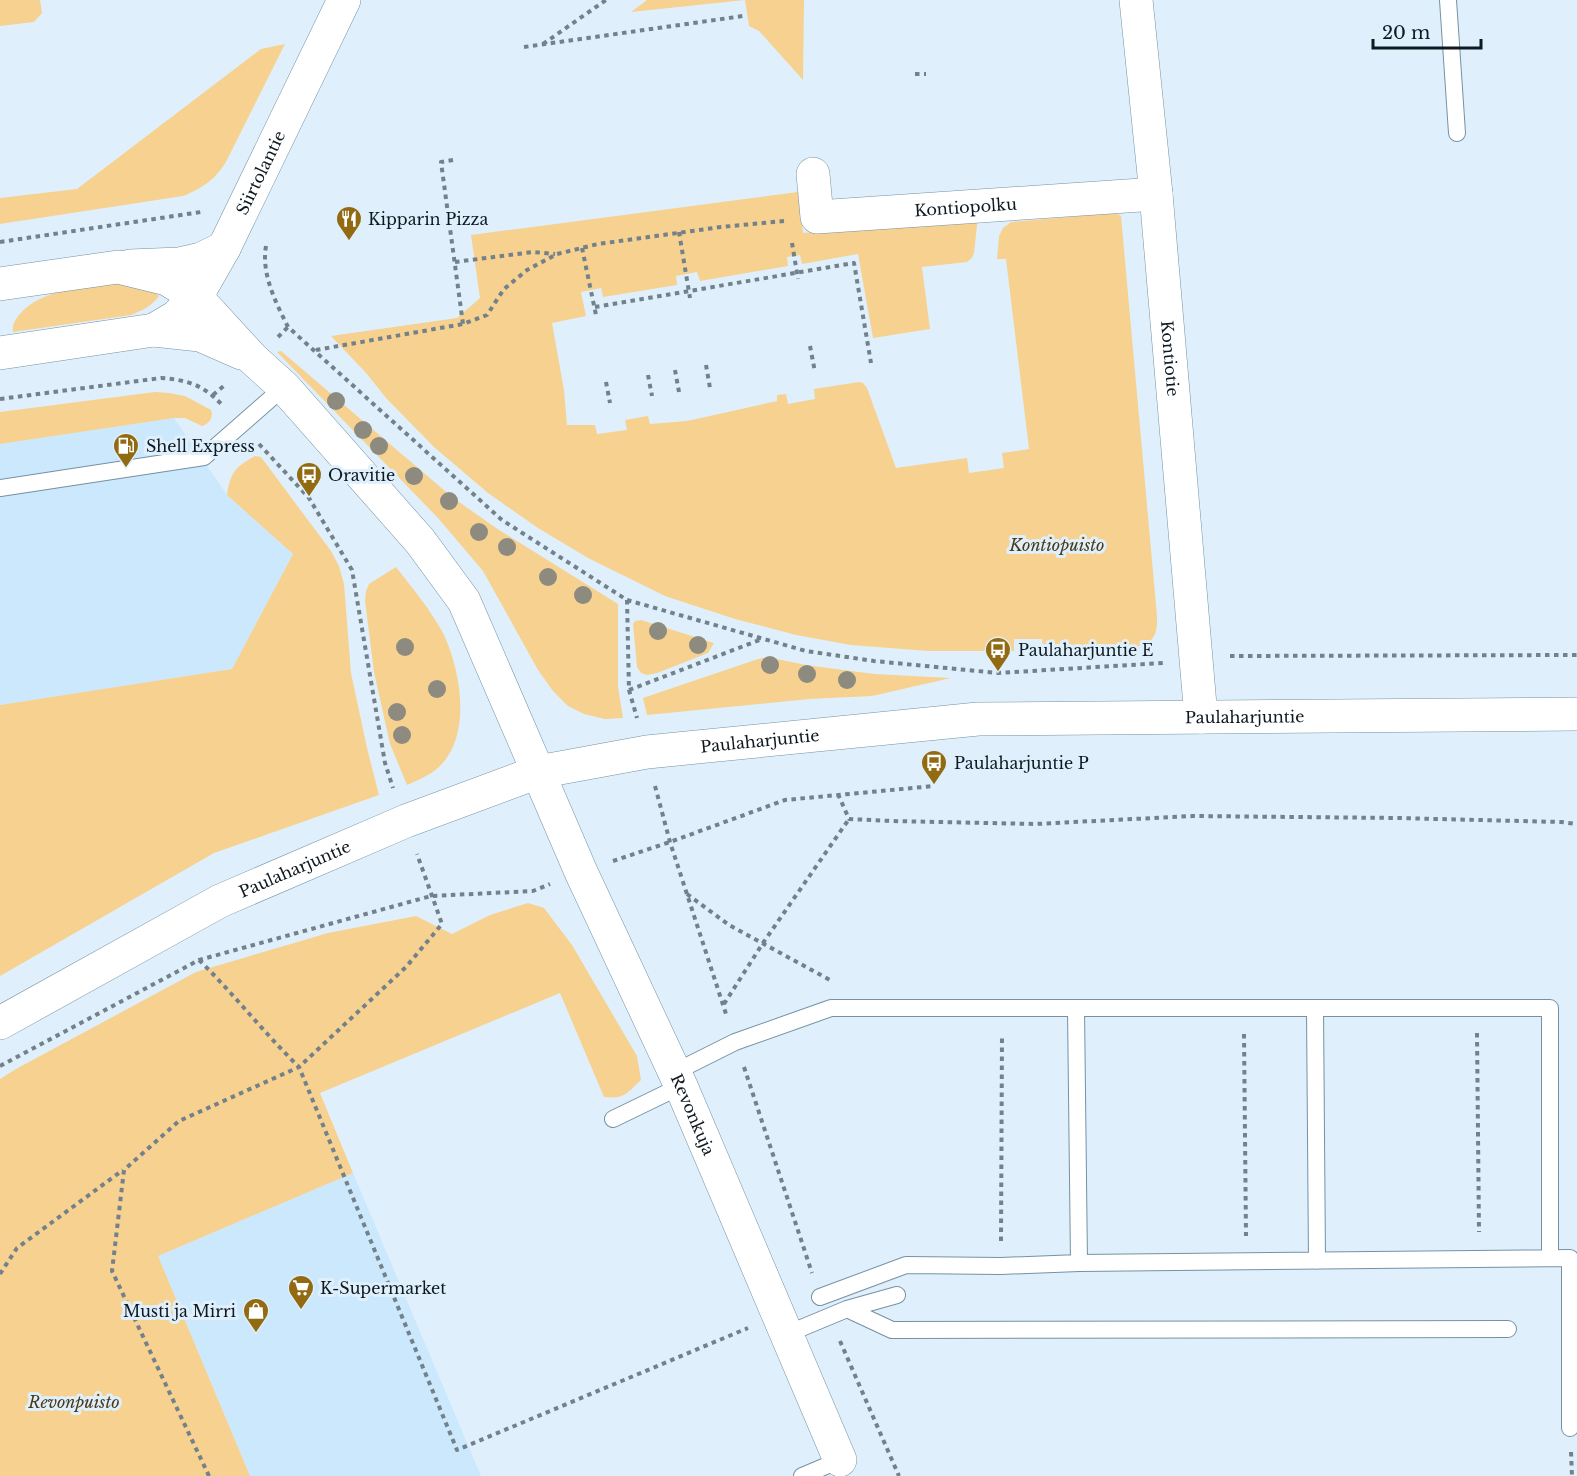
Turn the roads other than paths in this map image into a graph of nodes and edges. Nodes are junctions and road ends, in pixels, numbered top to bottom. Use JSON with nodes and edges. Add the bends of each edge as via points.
{"nodes":[{"id":1,"x":344,"y":0,"type":"edge"},
{"id":2,"x":1136,"y":0,"type":"edge"},
{"id":3,"x":1448,"y":0,"type":"edge"},
{"id":4,"x":1457,"y":133,"type":"dead end"},
{"id":5,"x":813,"y":174,"type":"dead end"},
{"id":6,"x":1156,"y":194,"type":"junction"},
{"id":7,"x":224,"y":248,"type":"junction"},
{"id":8,"x":118,"y":267,"type":"junction"},
{"id":9,"x":4,"y":289,"type":"edge"},
{"id":10,"x":196,"y":297,"type":"junction"},
{"id":11,"x":154,"y":330,"type":"junction"},
{"id":12,"x":0,"y":353,"type":"edge"},
{"id":13,"x":254,"y":359,"type":"junction"},
{"id":14,"x":284,"y":387,"type":"junction"},
{"id":15,"x":0,"y":488,"type":"edge"},
{"id":16,"x":1577,"y":714,"type":"edge"},
{"id":17,"x":1201,"y":717,"type":"junction"},
{"id":18,"x":538,"y":772,"type":"junction"},
{"id":19,"x":1076,"y":1008,"type":"junction"},
{"id":20,"x":1315,"y":1009,"type":"junction"},
{"id":21,"x":0,"y":1023,"type":"edge"},
{"id":22,"x":678,"y":1079,"type":"junction"},
{"id":23,"x":613,"y":1119,"type":"dead end"},
{"id":24,"x":1550,"y":1258,"type":"junction"},
{"id":25,"x":1317,"y":1261,"type":"junction"},
{"id":26,"x":1079,"y":1263,"type":"junction"},
{"id":27,"x":897,"y":1295,"type":"dead end"},
{"id":28,"x":820,"y":1297,"type":"dead end"},
{"id":29,"x":847,"y":1309,"type":"junction"},
{"id":30,"x":783,"y":1324,"type":"junction"},
{"id":31,"x":1508,"y":1329,"type":"dead end"},
{"id":32,"x":1570,"y":1428,"type":"dead end"},
{"id":33,"x":840,"y":1460,"type":"joint"},
{"id":34,"x":802,"y":1476,"type":"edge"}],
"edges":[{"from":1,"to":7,"type":"street","name":"Siirtolantie"},
{"from":2,"to":6,"type":"street","name":"Kontiotie"},
{"from":3,"to":4,"type":"lane"},
{"from":5,"to":6,"type":"street","name":"Kontiopolku","via":[[803,219]]},
{"from":6,"to":17,"type":"street","name":"Kontiotie"},
{"from":7,"to":8,"type":"street","via":[[179,264]]},
{"from":7,"to":10,"type":"street","name":"Siirtolantie"},
{"from":8,"to":9,"type":"street"},
{"from":8,"to":10,"type":"street","via":[[167,279]]},
{"from":10,"to":11,"type":"street","name":"Siirtolantie","via":[[176,317]]},
{"from":10,"to":13,"type":"street"},
{"from":11,"to":12,"type":"street"},
{"from":11,"to":13,"type":"street","via":[[201,335]]},
{"from":13,"to":14,"type":"street"},
{"from":14,"to":15,"type":"lane","via":[[204,457]]},
{"from":14,"to":18,"type":"street","via":[[420,541],[464,600]]},
{"from":16,"to":17,"type":"street","name":"Paulaharjuntie"},
{"from":17,"to":18,"type":"street","name":"Paulaharjuntie","via":[[978,719],[647,752]]},
{"from":18,"to":21,"type":"street","name":"Paulaharjuntie","via":[[406,821],[220,901]]},
{"from":18,"to":22,"type":"street","name":"Revonkuja"},
{"from":19,"to":20,"type":"lane"},
{"from":19,"to":22,"type":"lane","via":[[831,1008],[735,1042]]},
{"from":19,"to":26,"type":"lane"},
{"from":20,"to":24,"type":"lane","via":[[1550,1008]]},
{"from":20,"to":25,"type":"lane"},
{"from":22,"to":23,"type":"lane"},
{"from":22,"to":30,"type":"street","name":"Revonkuja"},
{"from":24,"to":25,"type":"lane"},
{"from":24,"to":32,"type":"lane","via":[[1570,1258]]},
{"from":25,"to":26,"type":"lane"},
{"from":26,"to":28,"type":"lane","via":[[906,1265]]},
{"from":27,"to":29,"type":"lane"},
{"from":29,"to":30,"type":"lane"},
{"from":29,"to":31,"type":"lane","via":[[892,1330]]},
{"from":30,"to":33,"type":"street","name":"Revonkuja"},
{"from":33,"to":34,"type":"lane"}]}
